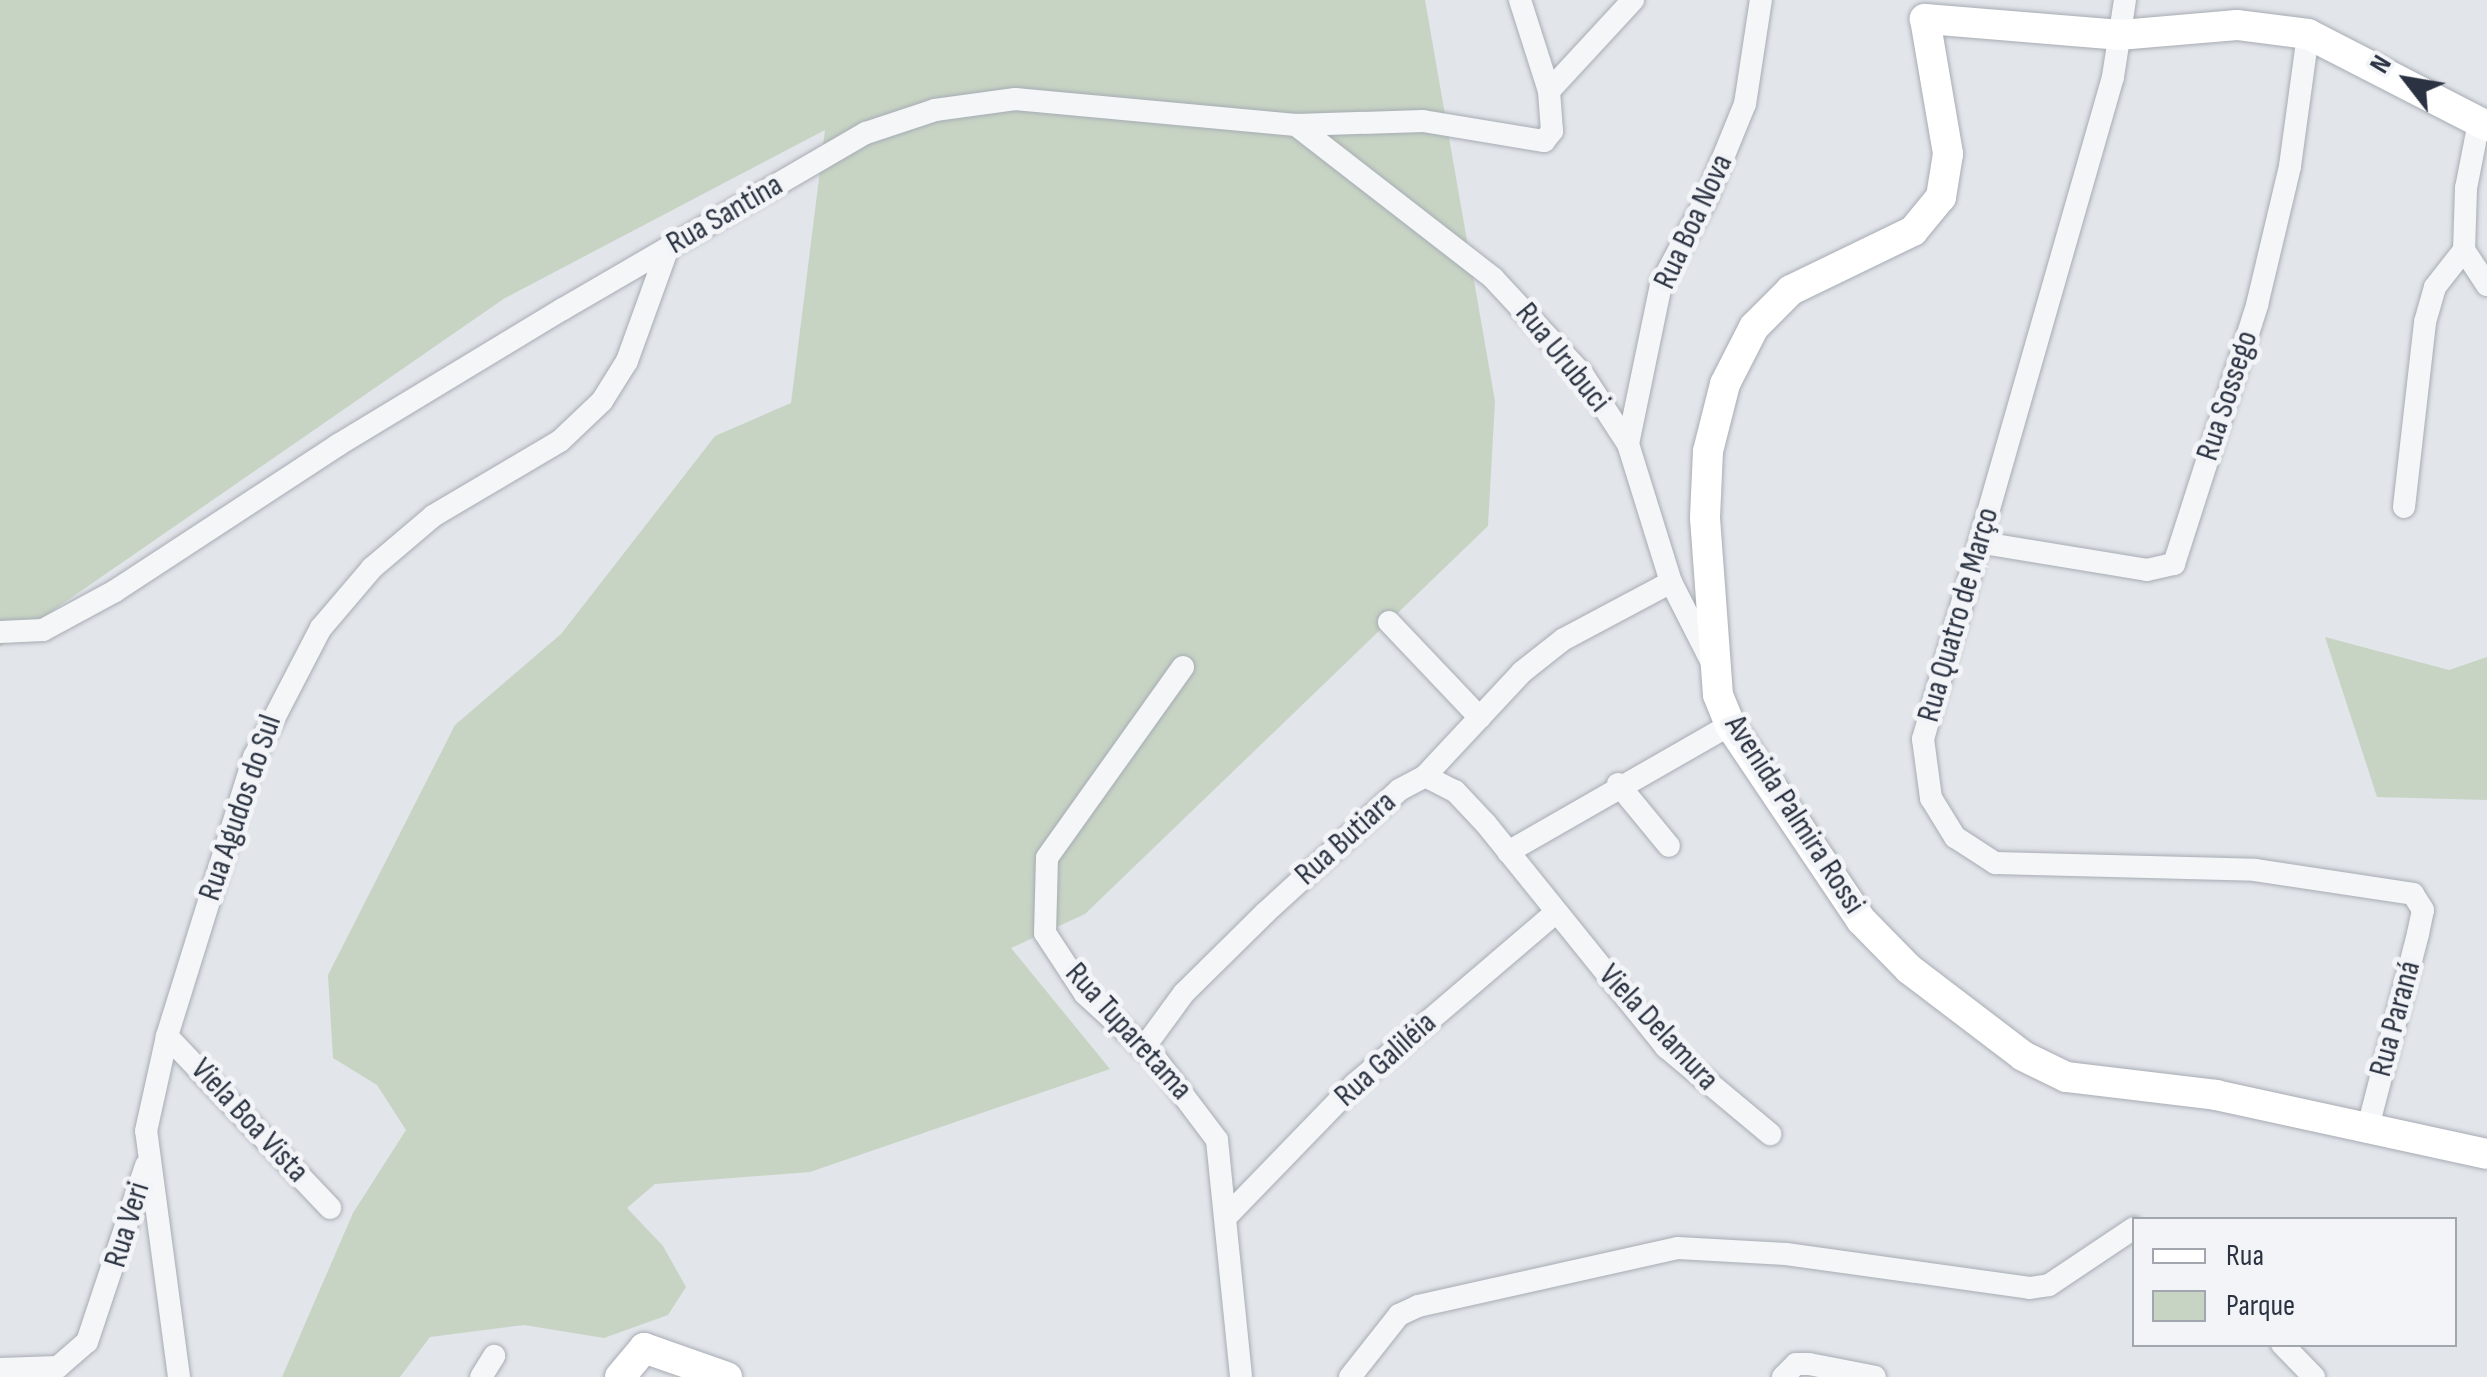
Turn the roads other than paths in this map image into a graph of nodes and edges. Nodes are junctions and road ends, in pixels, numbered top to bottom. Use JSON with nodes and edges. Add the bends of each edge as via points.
{"nodes":[{"id":1,"x":1520,"y":0,"type":"edge"},
{"id":2,"x":1633,"y":0,"type":"edge"},
{"id":3,"x":1761,"y":0,"type":"edge"},
{"id":4,"x":2124,"y":0,"type":"edge"},
{"id":5,"x":1925,"y":10,"type":"edge"},
{"id":6,"x":2308,"y":34,"type":"junction"},
{"id":7,"x":2121,"y":36,"type":"junction"},
{"id":8,"x":1549,"y":90,"type":"junction"},
{"id":9,"x":2483,"y":124,"type":"edge"},
{"id":10,"x":1296,"y":125,"type":"junction"},
{"id":11,"x":668,"y":248,"type":"junction"},
{"id":12,"x":2464,"y":250,"type":"junction"},
{"id":13,"x":2487,"y":284,"type":"edge"},
{"id":14,"x":1628,"y":444,"type":"junction"},
{"id":15,"x":2404,"y":507,"type":"dead end"},
{"id":16,"x":1983,"y":542,"type":"junction"},
{"id":17,"x":1670,"y":582,"type":"junction"},
{"id":18,"x":1389,"y":622,"type":"dead end"},
{"id":19,"x":0,"y":632,"type":"edge"},
{"id":20,"x":1183,"y":667,"type":"dead end"},
{"id":21,"x":1717,"y":674,"type":"junction"},
{"id":22,"x":1480,"y":718,"type":"junction"},
{"id":23,"x":1730,"y":725,"type":"junction"},
{"id":24,"x":1426,"y":776,"type":"junction"},
{"id":25,"x":1618,"y":784,"type":"junction"},
{"id":26,"x":1669,"y":846,"type":"dead end"},
{"id":27,"x":1508,"y":852,"type":"junction"},
{"id":28,"x":2422,"y":910,"type":"joint"},
{"id":29,"x":1554,"y":914,"type":"junction"},
{"id":30,"x":167,"y":1036,"type":"junction"},
{"id":31,"x":1142,"y":1048,"type":"junction"},
{"id":32,"x":2368,"y":1126,"type":"junction"},
{"id":33,"x":1770,"y":1134,"type":"dead end"},
{"id":34,"x":2487,"y":1154,"type":"edge"},
{"id":35,"x":148,"y":1163,"type":"junction"},
{"id":36,"x":330,"y":1208,"type":"dead end"},
{"id":37,"x":1227,"y":1216,"type":"junction"},
{"id":38,"x":2132,"y":1229,"type":"edge"},
{"id":39,"x":2285,"y":1347,"type":"edge"},
{"id":40,"x":494,"y":1356,"type":"dead end"},
{"id":41,"x":0,"y":1369,"type":"edge"},
{"id":42,"x":178,"y":1377,"type":"edge"},
{"id":43,"x":482,"y":1377,"type":"edge"},
{"id":44,"x":620,"y":1377,"type":"edge"},
{"id":45,"x":727,"y":1377,"type":"edge"},
{"id":46,"x":1241,"y":1377,"type":"edge"},
{"id":47,"x":1350,"y":1377,"type":"edge"},
{"id":48,"x":1783,"y":1377,"type":"edge"},
{"id":49,"x":1875,"y":1377,"type":"edge"},
{"id":50,"x":2314,"y":1377,"type":"edge"}],
"edges":[{"from":1,"to":8,"type":"street"},
{"from":2,"to":8,"type":"street"},
{"from":3,"to":14,"type":"street","name":"Rua Boa Nova","via":[[1746,104],[1661,284]]},
{"from":4,"to":7,"type":"street","name":"Rua Quatro de Março"},
{"from":5,"to":7,"type":"street"},
{"from":5,"to":21,"type":"street","name":"Avenida Palmira Rossi","via":[[1948,154],[1936,208],[1913,232],[1791,290],[1754,327],[1725,384],[1708,451],[1705,518]]},
{"from":6,"to":7,"type":"street","via":[[2237,25]]},
{"from":6,"to":9,"type":"street"},
{"from":6,"to":16,"type":"street","name":"Rua Sossego","via":[[2290,166],[2257,305],[2174,564],[2147,570]]},
{"from":7,"to":16,"type":"street","name":"Rua Quatro de Março","via":[[2012,415]]},
{"from":8,"to":10,"type":"street","name":"Rua Santina","via":[[1549,138],[1536,141],[1423,121]]},
{"from":9,"to":12,"type":"street","via":[[2466,188]]},
{"from":10,"to":11,"type":"street","name":"Rua Santina","via":[[1015,99],[935,110],[866,133]]},
{"from":10,"to":14,"type":"street","name":"Rua Urubuci","via":[[1493,278],[1583,375]]},
{"from":11,"to":19,"type":"street","name":"Rua Santina","via":[[338,445],[115,591],[43,630]]},
{"from":11,"to":30,"type":"street","name":"Rua Agudos do Sul","via":[[628,361],[602,402],[560,440],[433,516],[372,568],[321,628],[254,757]]},
{"from":12,"to":13,"type":"street"},
{"from":12,"to":15,"type":"street","via":[[2435,287],[2425,322]]},
{"from":14,"to":17,"type":"street","name":"Rua Urubuci"},
{"from":16,"to":28,"type":"street","name":"Rua Quatro de Março","via":[[1923,739],[1931,798],[1955,838],[1995,863],[2318,875],[2414,894]]},
{"from":17,"to":21,"type":"street","name":"Rua Urubuci"},
{"from":17,"to":22,"type":"street","via":[[1564,638]]},
{"from":18,"to":22,"type":"street"},
{"from":20,"to":31,"type":"street","name":"Rua Tuparetama","via":[[1047,858],[1045,934],[1085,994]]},
{"from":21,"to":23,"type":"street","name":"Avenida Palmira Rossi"},
{"from":22,"to":24,"type":"street"},
{"from":23,"to":25,"type":"street"},
{"from":23,"to":32,"type":"street","name":"Avenida Palmira Rossi","via":[[1861,920],[1909,969],[2023,1056],[2066,1076],[2216,1095]]},
{"from":24,"to":27,"type":"street","name":"Rua Butiara","via":[[1455,790]]},
{"from":24,"to":31,"type":"street","name":"Rua Butiara","via":[[1399,790],[1265,913],[1184,992]]},
{"from":25,"to":26,"type":"street"},
{"from":25,"to":27,"type":"street"},
{"from":27,"to":29,"type":"street","name":"Rua Butiara"},
{"from":28,"to":32,"type":"street","name":"Rua Paraná"},
{"from":29,"to":33,"type":"street","name":"Viela Delamura","via":[[1666,1047]]},
{"from":29,"to":37,"type":"street","name":"Rua Galiléia","via":[[1356,1084]]},
{"from":30,"to":35,"type":"street","name":"Rua Agudos do Sul","via":[[146,1131]]},
{"from":30,"to":36,"type":"street","name":"Viela Boa Vista"},
{"from":31,"to":37,"type":"street","name":"Rua Tuparetama","via":[[1217,1140]]},
{"from":32,"to":34,"type":"street","name":"Avenida Palmira Rossi"},
{"from":35,"to":41,"type":"street","name":"Rua Veri","via":[[86,1342],[58,1367]]},
{"from":35,"to":42,"type":"street","name":"Rua Veri"},
{"from":37,"to":46,"type":"street","name":"Rua Tuparetama"},
{"from":38,"to":47,"type":"street","via":[[2049,1285],[2030,1288],[1786,1254],[1678,1248],[1418,1306],[1400,1315]]},
{"from":39,"to":50,"type":"street"},
{"from":40,"to":43,"type":"street"},
{"from":44,"to":45,"type":"street","via":[[644,1348]]},
{"from":48,"to":49,"type":"street","via":[[1796,1364]]}]}
